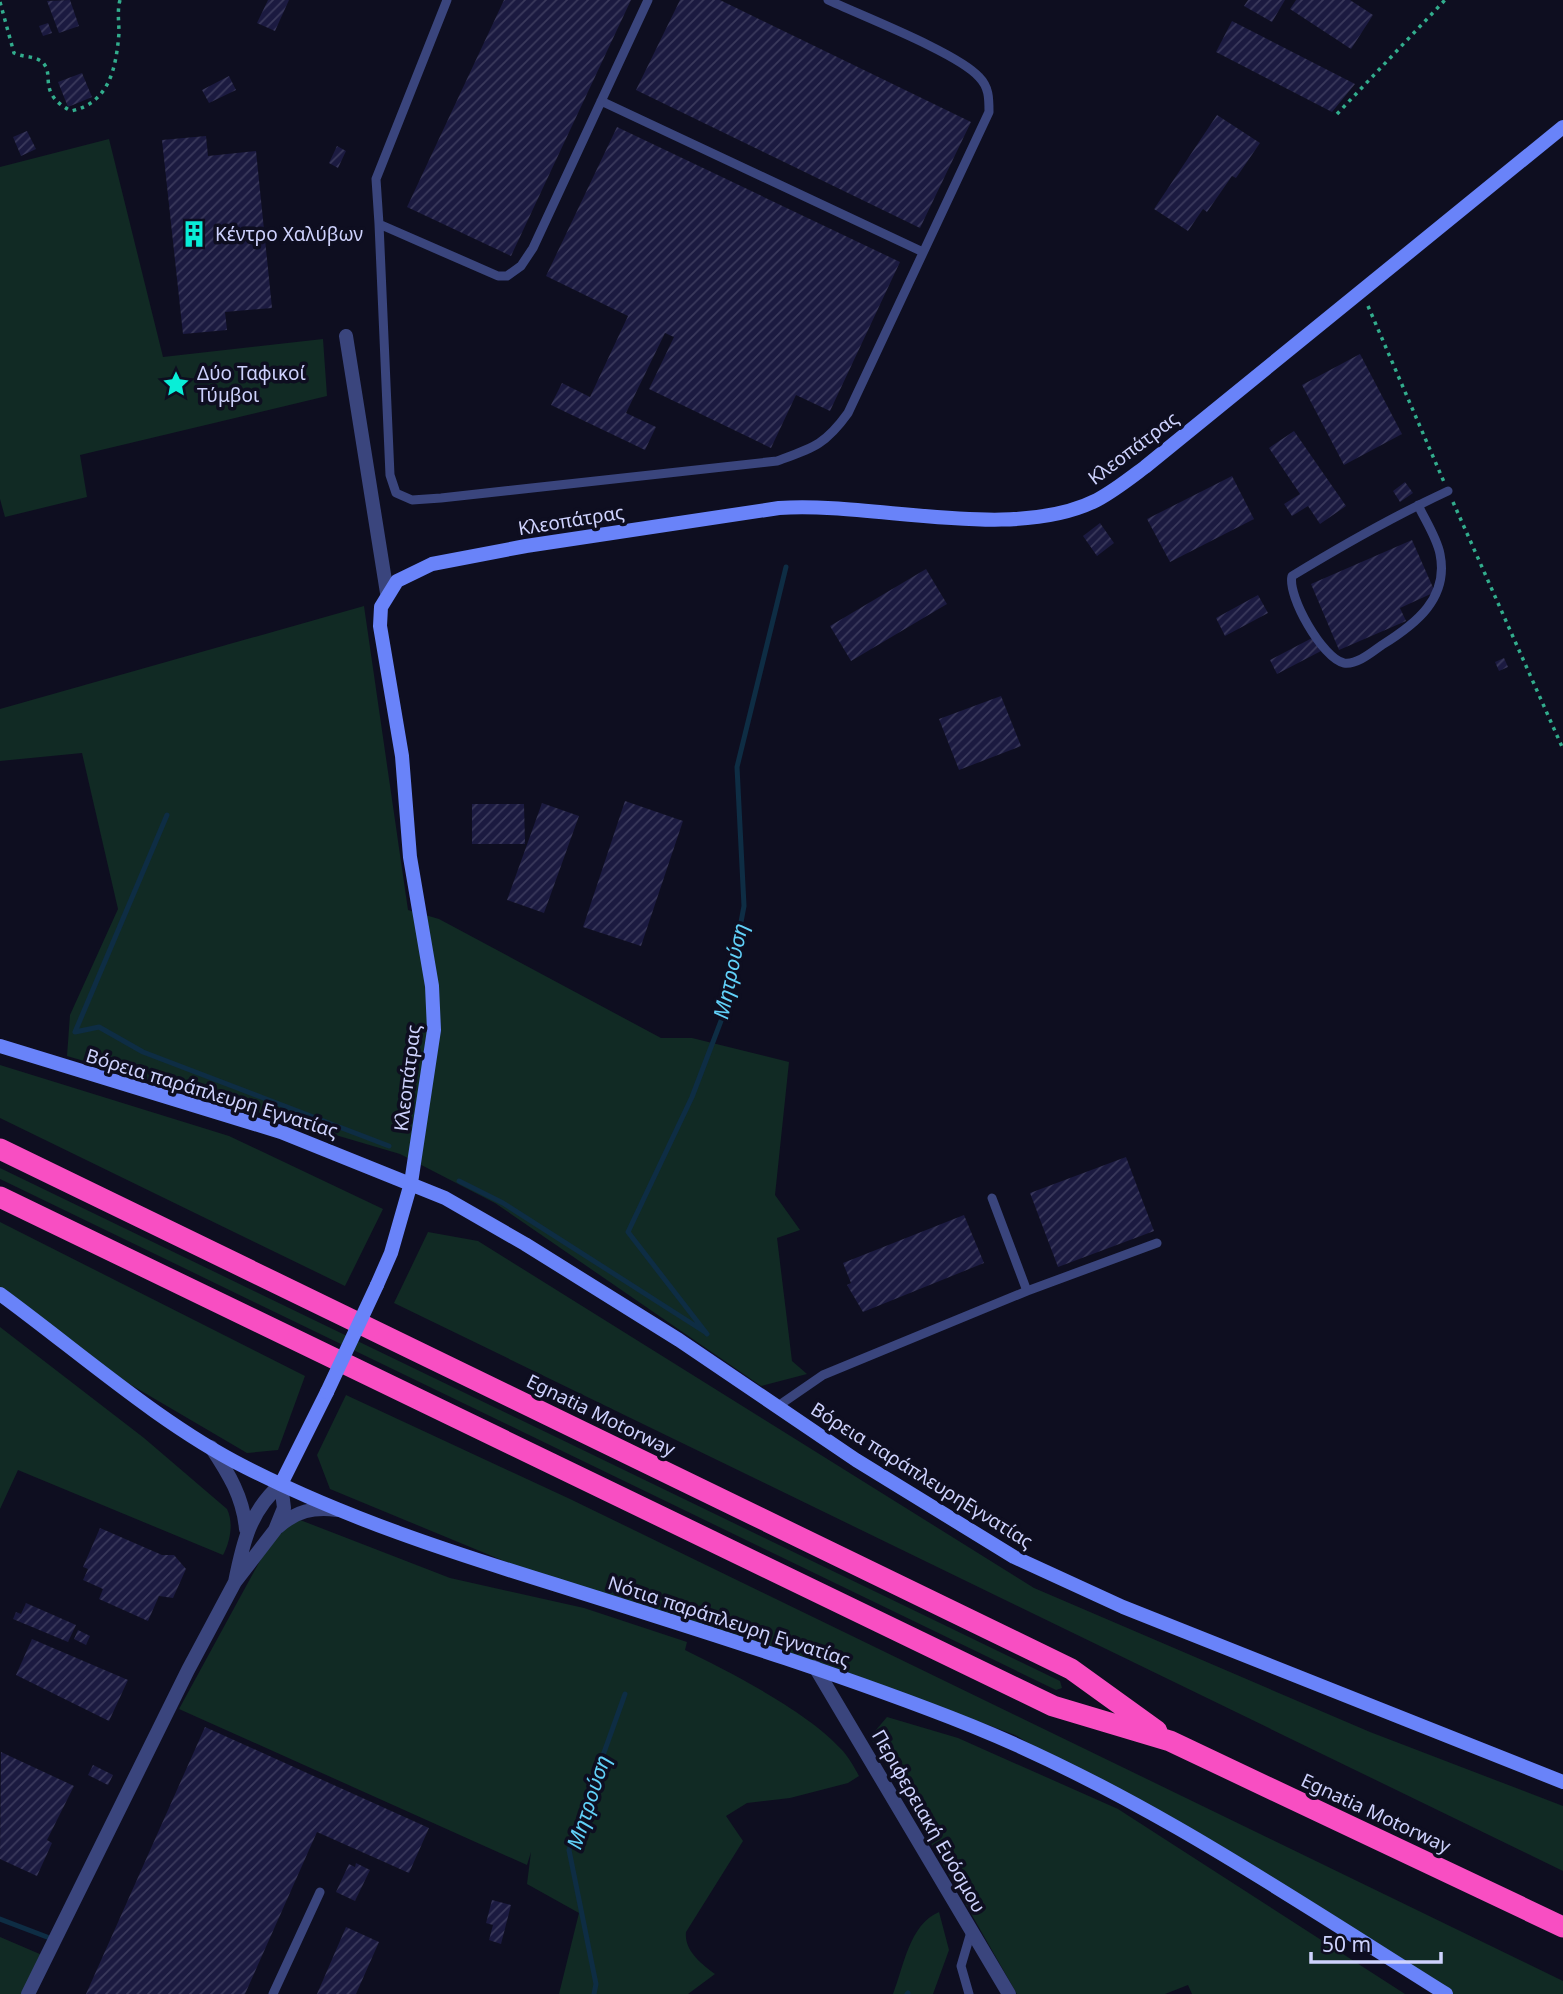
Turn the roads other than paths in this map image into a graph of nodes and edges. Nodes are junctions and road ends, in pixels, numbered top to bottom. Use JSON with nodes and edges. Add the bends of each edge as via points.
{"nodes":[{"id":1,"x":447,"y":0,"type":"edge"},
{"id":2,"x":648,"y":0,"type":"edge"},
{"id":3,"x":828,"y":0,"type":"edge"},
{"id":4,"x":601,"y":101,"type":"junction"},
{"id":5,"x":1563,"y":127,"type":"edge"},
{"id":6,"x":379,"y":224,"type":"junction"},
{"id":7,"x":923,"y":252,"type":"junction"},
{"id":8,"x":346,"y":336,"type":"dead end"},
{"id":9,"x":1448,"y":491,"type":"road end"},
{"id":10,"x":1418,"y":505,"type":"junction"},
{"id":11,"x":387,"y":593,"type":"junction"},
{"id":12,"x":0,"y":1046,"type":"edge"},
{"id":13,"x":0,"y":1149,"type":"edge"},
{"id":14,"x":411,"y":1183,"type":"junction"},
{"id":15,"x":0,"y":1196,"type":"edge"},
{"id":16,"x":992,"y":1198,"type":"dead end"},
{"id":17,"x":1157,"y":1244,"type":"dead end"},
{"id":18,"x":1027,"y":1291,"type":"junction"},
{"id":19,"x":0,"y":1294,"type":"edge"},
{"id":20,"x":778,"y":1406,"type":"junction"},
{"id":21,"x":210,"y":1445,"type":"junction"},
{"id":22,"x":281,"y":1483,"type":"junction"},
{"id":23,"x":338,"y":1510,"type":"junction"},
{"id":24,"x":275,"y":1530,"type":"junction"},
{"id":25,"x":246,"y":1534,"type":"junction"},
{"id":26,"x":235,"y":1582,"type":"junction"},
{"id":27,"x":815,"y":1667,"type":"junction"},
{"id":28,"x":1170,"y":1741,"type":"junction"},
{"id":29,"x":1563,"y":1782,"type":"edge"},
{"id":30,"x":320,"y":1892,"type":"dead end"},
{"id":31,"x":1563,"y":1927,"type":"edge"},
{"id":32,"x":971,"y":1932,"type":"junction"},
{"id":33,"x":28,"y":1994,"type":"edge"},
{"id":34,"x":273,"y":1994,"type":"edge"},
{"id":35,"x":969,"y":1994,"type":"edge"},
{"id":36,"x":1009,"y":1994,"type":"edge"},
{"id":37,"x":1446,"y":1994,"type":"edge"}],
"edges":[{"from":1,"to":6,"type":"lane","via":[[376,179]]},
{"from":2,"to":4,"type":"lane"},
{"from":3,"to":7,"type":"lane","via":[[958,62],[979,76],[989,93],[989,112]]},
{"from":4,"to":6,"type":"lane","via":[[533,248],[508,276],[498,276]]},
{"from":4,"to":7,"type":"lane"},
{"from":5,"to":11,"type":"street","name":"Κλεοπάτρας","via":[[1145,467],[1082,506],[989,519],[800,507],[757,511],[447,561],[405,574]]},
{"from":6,"to":7,"type":"lane","via":[[390,475],[396,493],[412,500],[777,461],[812,448],[831,436],[848,413]]},
{"from":8,"to":11,"type":"street"},
{"from":9,"to":10,"type":"lane"},
{"from":10,"to":10,"type":"lane","via":[[1292,576],[1290,591],[1336,660],[1350,663],[1363,657],[1412,627],[1432,603],[1442,581],[1440,552]]},
{"from":11,"to":14,"type":"street","name":"Κλεοπάτρας","via":[[380,626],[434,1009],[427,1093]]},
{"from":12,"to":14,"type":"street","name":"Βόρεια παράπλευρη Εγνατίας","via":[[281,1132]]},
{"from":13,"to":28,"type":"highway","name":"Egnatia Motorway","via":[[1071,1669]]},
{"from":14,"to":20,"type":"street","name":"Βόρεια παράπλευρηΕγνατίας","via":[[525,1244]]},
{"from":14,"to":22,"type":"street","name":"Κλεοπάτρας","bridge":true,"via":[[377,1285]]},
{"from":15,"to":28,"type":"highway","name":"Egnatia Motorway","via":[[1052,1706]]},
{"from":16,"to":18,"type":"lane"},
{"from":17,"to":18,"type":"lane"},
{"from":18,"to":20,"type":"lane","via":[[823,1375]]},
{"from":19,"to":21,"type":"street","name":"Νότια παράπλευρη Εγνατίας","via":[[136,1397]]},
{"from":20,"to":29,"type":"street","name":"Βόρεια παράπλευρηΕγνατίας","via":[[965,1528],[1067,1583]]},
{"from":21,"to":22,"type":"street","name":"Νότια παράπλευρη Εγνατίας"},
{"from":21,"to":25,"type":"street","via":[[236,1487]]},
{"from":22,"to":23,"type":"street","name":"Νότια παράπλευρη Εγνατίας"},
{"from":22,"to":24,"type":"street","via":[[284,1508]]},
{"from":22,"to":25,"type":"street","via":[[256,1510]]},
{"from":23,"to":24,"type":"street","via":[[303,1511]]},
{"from":23,"to":27,"type":"street","name":"Νότια παράπλευρη Εγνατίας","via":[[429,1546]]},
{"from":24,"to":26,"type":"street"},
{"from":25,"to":26,"type":"street"},
{"from":26,"to":33,"type":"street"},
{"from":27,"to":32,"type":"street","name":"Περιφερειακή Ευόσμου"},
{"from":27,"to":37,"type":"street","name":"Νότια παράπλευρη Εγνατίας","via":[[977,1728],[1060,1767],[1210,1848]]},
{"from":28,"to":31,"type":"highway","name":"Egnatia Motorway"},
{"from":30,"to":34,"type":"lane"},
{"from":32,"to":35,"type":"lane","via":[[961,1966]]},
{"from":32,"to":36,"type":"street","name":"Περιφερειακή Ευόσμου"}]}
